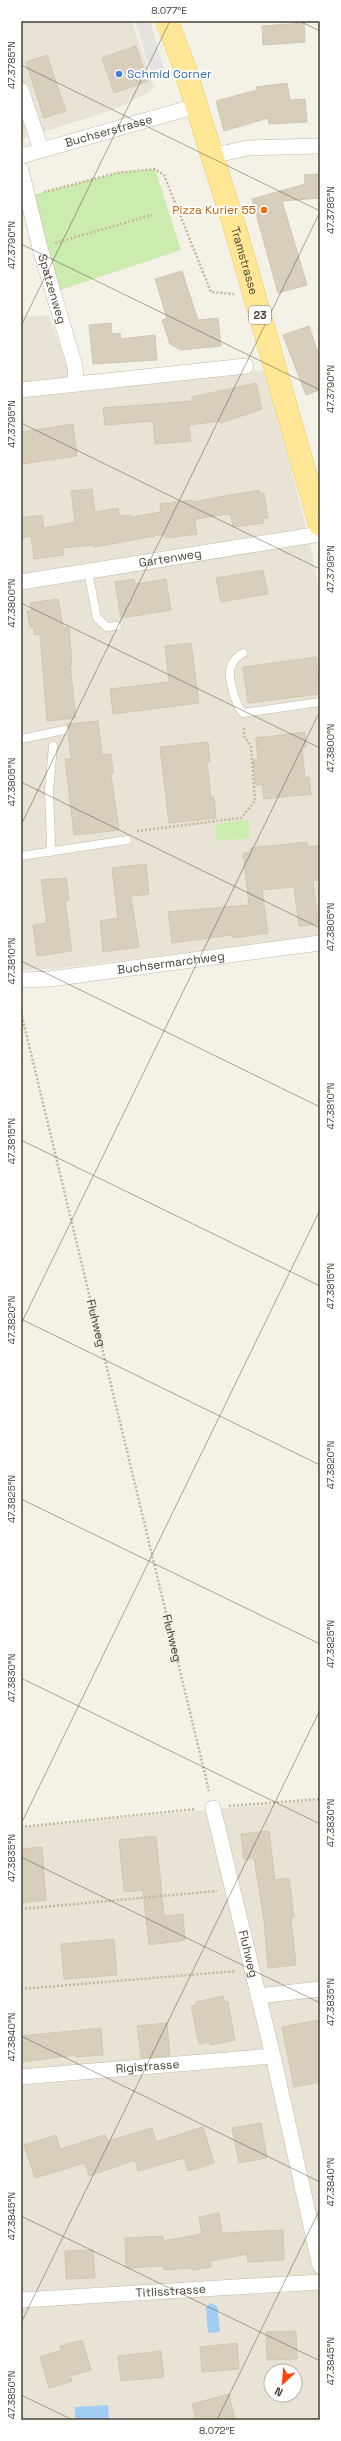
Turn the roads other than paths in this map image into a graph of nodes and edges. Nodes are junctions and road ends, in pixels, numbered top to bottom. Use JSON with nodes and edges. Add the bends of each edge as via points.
{"nodes":[{"id":1,"x":167,"y":21,"type":"edge"},
{"id":2,"x":21,"y":90,"type":"edge"},
{"id":3,"x":196,"y":106,"type":"junction"},
{"id":4,"x":320,"y":146,"type":"edge"},
{"id":5,"x":41,"y":150,"type":"junction"},
{"id":6,"x":21,"y":156,"type":"edge"},
{"id":7,"x":212,"y":156,"type":"junction"},
{"id":8,"x":21,"y":170,"type":"edge"},
{"id":9,"x":246,"y":366,"type":"dead end"},
{"id":10,"x":76,"y":384,"type":"junction"},
{"id":11,"x":21,"y":390,"type":"edge"},
{"id":12,"x":320,"y":525,"type":"edge"},
{"id":13,"x":320,"y":534,"type":"edge"},
{"id":14,"x":88,"y":571,"type":"junction"},
{"id":15,"x":21,"y":582,"type":"edge"},
{"id":16,"x":117,"y":626,"type":"dead end"},
{"id":17,"x":243,"y":653,"type":"dead end"},
{"id":18,"x":320,"y":702,"type":"edge"},
{"id":19,"x":64,"y":730,"type":"dead end"},
{"id":20,"x":21,"y":739,"type":"edge"},
{"id":21,"x":53,"y":746,"type":"dead end"},
{"id":22,"x":127,"y":840,"type":"dead end"},
{"id":23,"x":50,"y":852,"type":"junction"},
{"id":24,"x":21,"y":856,"type":"edge"},
{"id":25,"x":320,"y":943,"type":"edge"},
{"id":26,"x":21,"y":980,"type":"edge"},
{"id":27,"x":213,"y":1808,"type":"road end"},
{"id":28,"x":320,"y":1989,"type":"edge"},
{"id":29,"x":258,"y":1996,"type":"junction"},
{"id":30,"x":273,"y":2056,"type":"junction"},
{"id":31,"x":21,"y":2077,"type":"edge"},
{"id":32,"x":320,"y":2266,"type":"edge"},
{"id":33,"x":320,"y":2282,"type":"edge"},
{"id":34,"x":21,"y":2300,"type":"edge"}],
"edges":[{"from":1,"to":3,"type":"main road","name":"Tramstrasse","number":"23"},
{"from":2,"to":5,"type":"street"},
{"from":3,"to":5,"type":"street","name":"Buchserstrasse"},
{"from":3,"to":7,"type":"main road","name":"Tramstrasse","number":"23"},
{"from":4,"to":7,"type":"street","via":[[247,148]]},
{"from":5,"to":6,"type":"street","name":"Buchserstrasse"},
{"from":7,"to":12,"type":"main road","name":"Tramstrasse","number":"23"},
{"from":8,"to":10,"type":"street","name":"Spatzenweg","via":[[40,248],[75,366]]},
{"from":9,"to":10,"type":"street"},
{"from":10,"to":11,"type":"street"},
{"from":13,"to":14,"type":"street","name":"Gartenweg"},
{"from":14,"to":15,"type":"street","name":"Gartenweg"},
{"from":14,"to":16,"type":"lane","via":[[97,618],[107,627]]},
{"from":17,"to":18,"type":"lane","via":[[234,659],[230,669],[235,702],[243,713]]},
{"from":19,"to":20,"type":"lane"},
{"from":21,"to":23,"type":"lane","via":[[49,791]]},
{"from":22,"to":23,"type":"lane"},
{"from":23,"to":24,"type":"lane"},
{"from":25,"to":26,"type":"street","name":"Buchsermarchweg"},
{"from":27,"to":29,"type":"street","name":"Fluhweg"},
{"from":28,"to":29,"type":"street"},
{"from":29,"to":30,"type":"street","name":"Fluhweg"},
{"from":30,"to":31,"type":"street","name":"Rigistrasse"},
{"from":30,"to":32,"type":"street","name":"Fluhweg"},
{"from":33,"to":34,"type":"street","name":"Titlisstrasse"}]}
